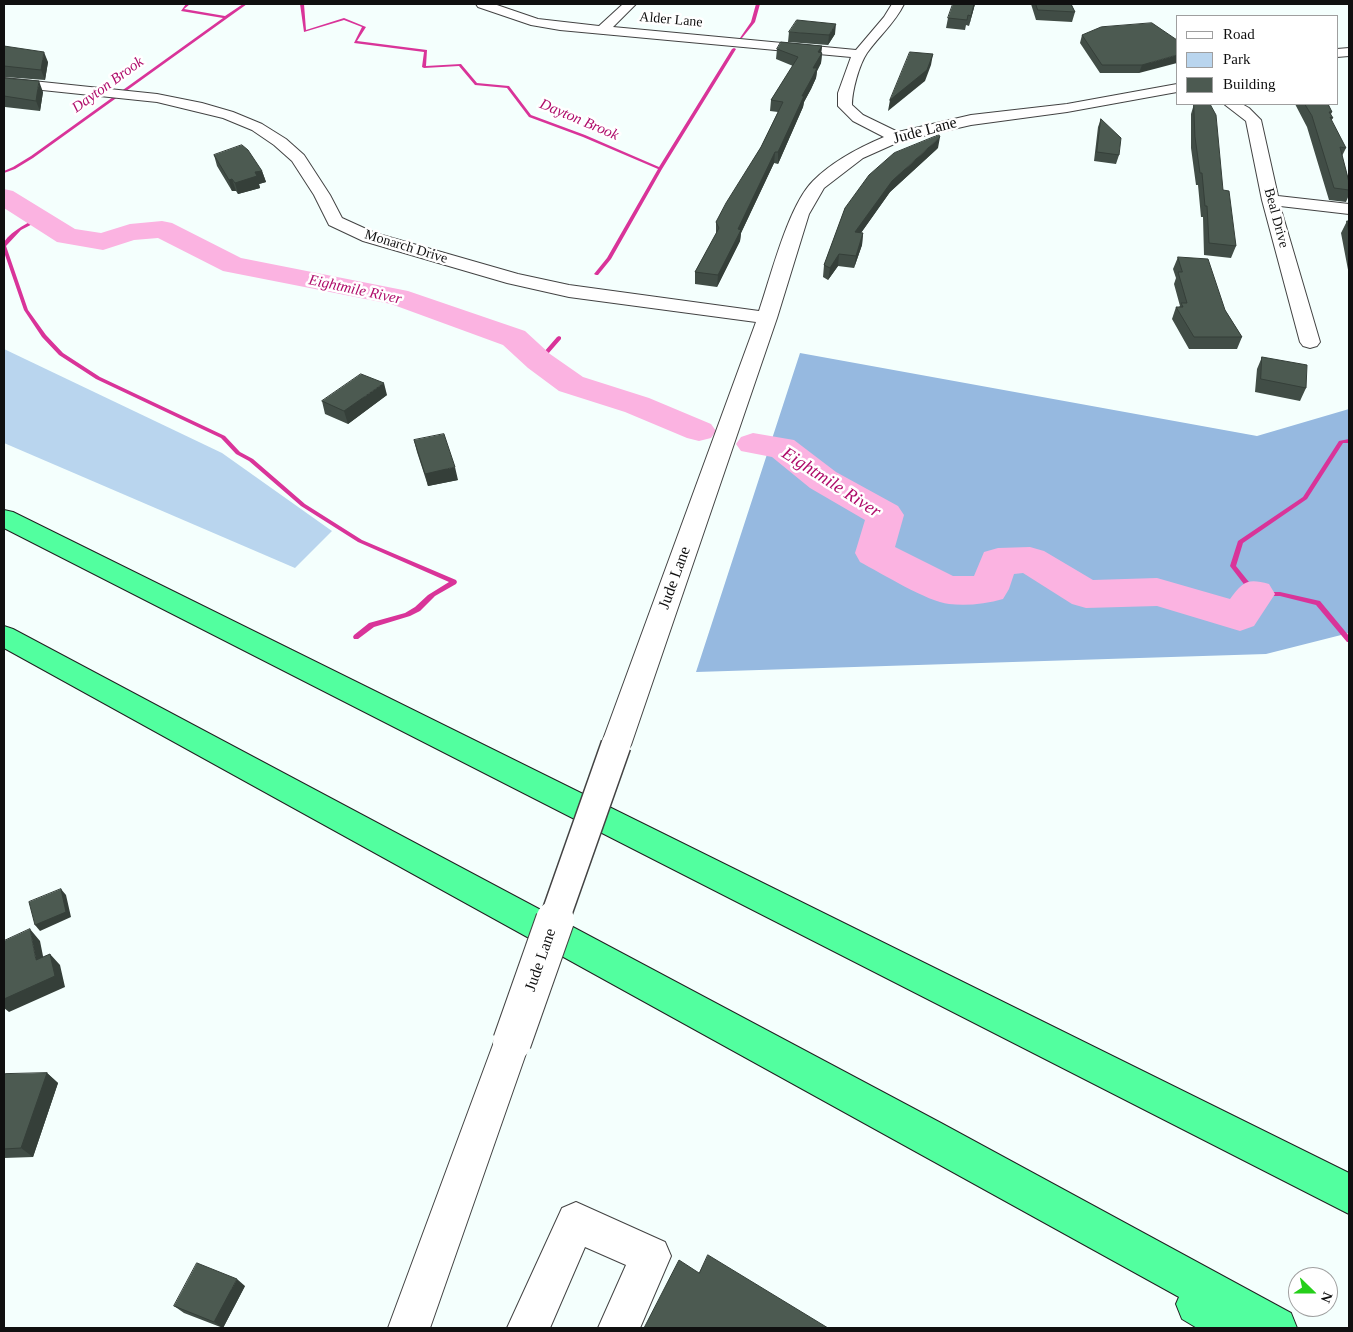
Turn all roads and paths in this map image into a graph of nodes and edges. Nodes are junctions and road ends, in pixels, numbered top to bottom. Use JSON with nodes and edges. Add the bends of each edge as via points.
{"nodes":[{"id":1,"x":482,"y":4,"type":"edge"},
{"id":2,"x":630,"y":4,"type":"edge"},
{"id":3,"x":898,"y":4,"type":"edge"},
{"id":4,"x":601,"y":31,"type":"junction"},
{"id":5,"x":859,"y":54,"type":"junction"},
{"id":6,"x":4,"y":82,"type":"edge"},
{"id":7,"x":1176,"y":88,"type":"edge"},
{"id":8,"x":1234,"y":105,"type":"edge"},
{"id":9,"x":896,"y":137,"type":"junction"},
{"id":10,"x":1270,"y":200,"type":"junction"},
{"id":11,"x":1349,"y":209,"type":"edge"},
{"id":12,"x":767,"y":318,"type":"junction"},
{"id":13,"x":1310,"y":342,"type":"dead end"},
{"id":14,"x":4,"y":518,"type":"edge"},
{"id":15,"x":4,"y":636,"type":"edge"},
{"id":16,"x":928,"y":1136,"type":"junction"},
{"id":17,"x":1349,"y":1194,"type":"edge"},
{"id":18,"x":409,"y":1328,"type":"edge"},
{"id":19,"x":528,"y":1328,"type":"edge"},
{"id":20,"x":619,"y":1328,"type":"edge"},
{"id":21,"x":1235,"y":1328,"type":"edge"},
{"id":22,"x":1276,"y":1328,"type":"edge"}],
"edges":[{"from":1,"to":4,"type":"street","name":"Alder Lane","via":[[536,22]]},
{"from":2,"to":4,"type":"street"},
{"from":3,"to":5,"type":"street"},
{"from":4,"to":5,"type":"street","name":"Alder Lane"},
{"from":5,"to":9,"type":"street","via":[[845,93],[845,106],[858,118]]},
{"from":6,"to":12,"type":"street","name":"Monarch Drive","via":[[197,106],[258,127],[298,158],[335,221],[369,237],[569,291]]},
{"from":7,"to":9,"type":"street","name":"Jude Lane","via":[[1067,108],[971,120]]},
{"from":8,"to":10,"type":"street","name":"Beal Drive","via":[[1252,120]]},
{"from":9,"to":12,"type":"street","name":"Jude Lane","via":[[856,155],[818,184],[800,214]]},
{"from":10,"to":11,"type":"street"},
{"from":10,"to":13,"type":"street","name":"Beal Drive"},
{"from":12,"to":18,"type":"street","name":"Jude Lane","bridge":true},
{"from":14,"to":17,"type":"highway"},
{"from":15,"to":16,"type":"highway"},
{"from":16,"to":21,"type":"highway"},
{"from":16,"to":22,"type":"highway"},
{"from":19,"to":20,"type":"street","via":[[576,1222],[651,1256]]}]}
